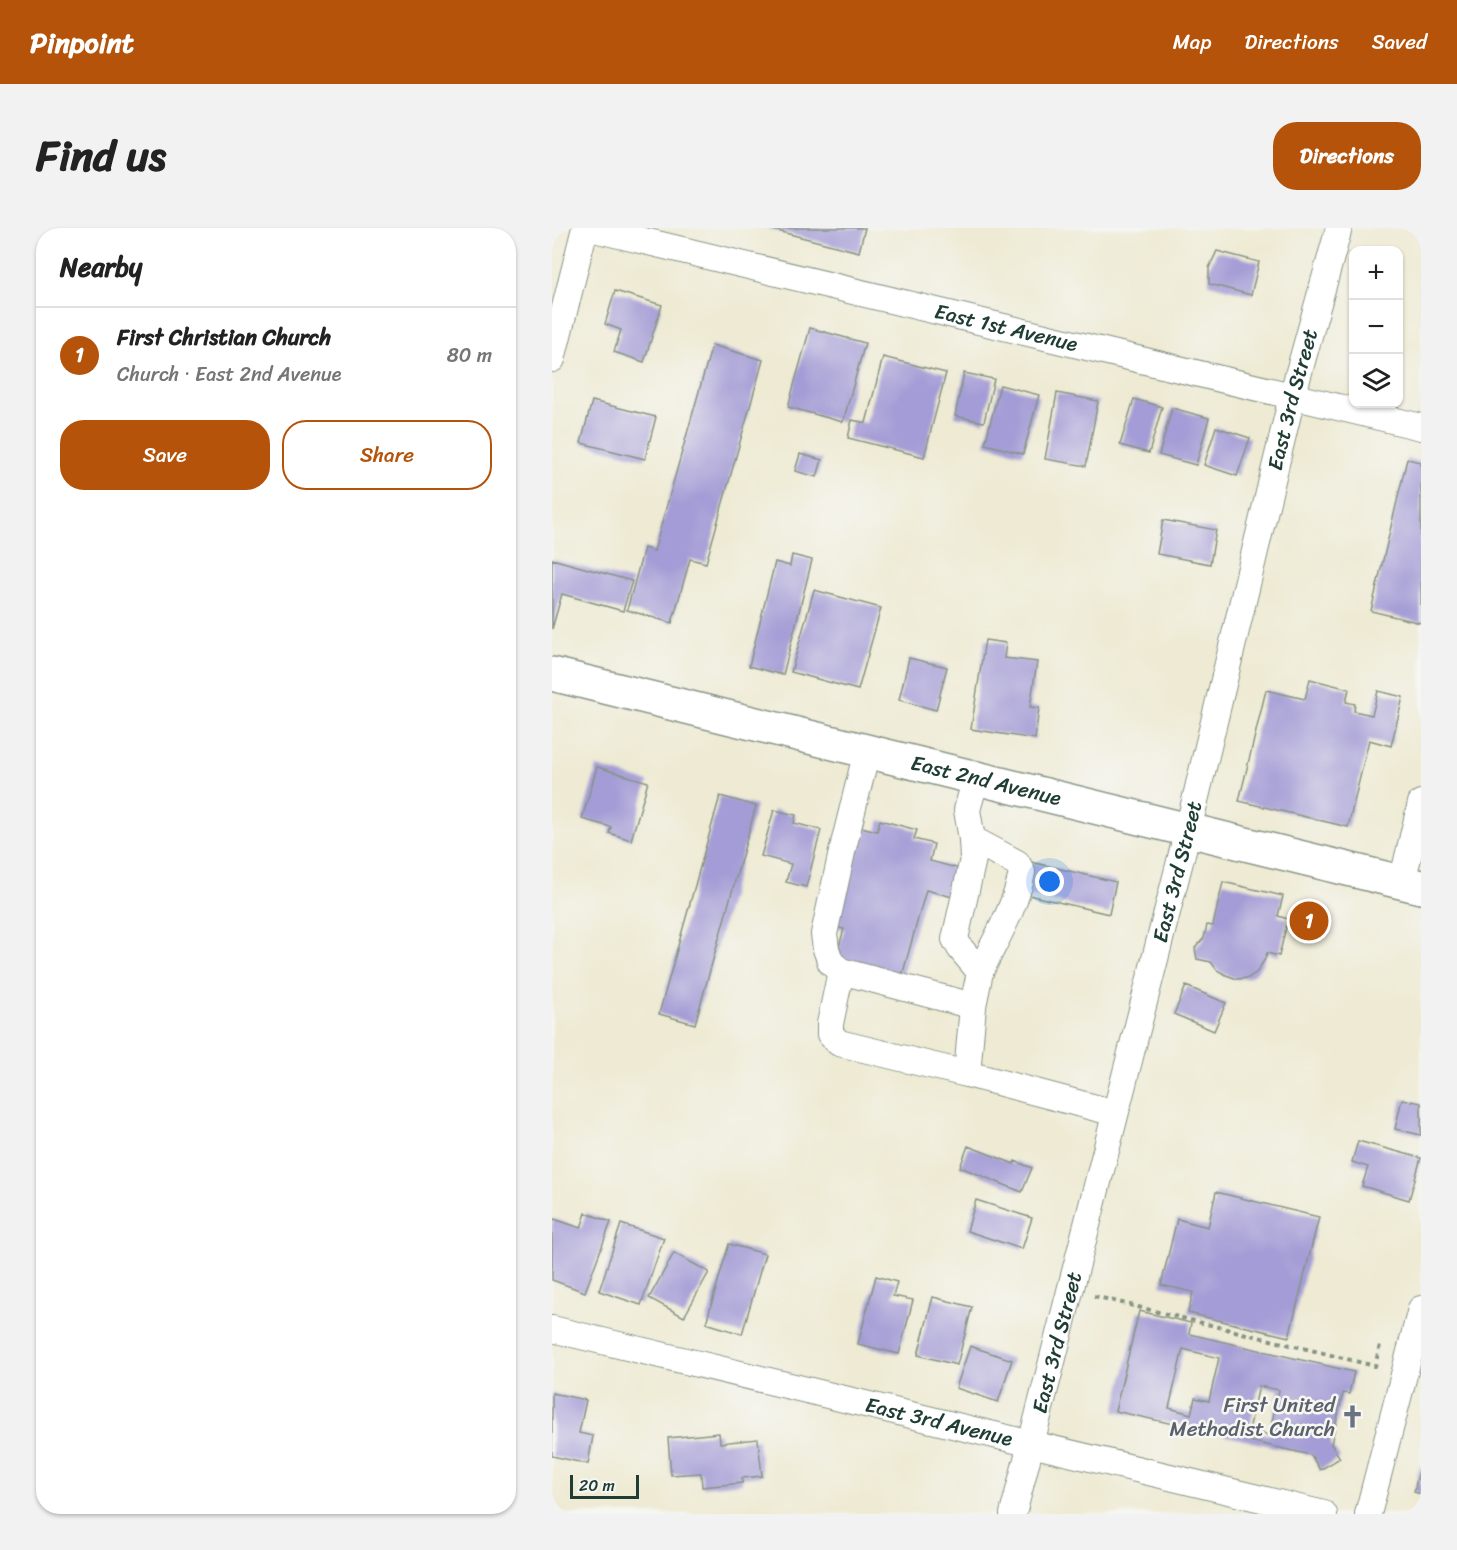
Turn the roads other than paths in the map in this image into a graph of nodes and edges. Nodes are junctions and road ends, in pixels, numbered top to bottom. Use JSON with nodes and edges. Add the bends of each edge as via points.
{"nodes":[{"id":1,"x":587,"y":228,"type":"edge"},
{"id":2,"x":1339,"y":228,"type":"edge"},
{"id":3,"x":552,"y":359,"type":"edge"},
{"id":4,"x":1293,"y":397,"type":"junction"},
{"id":5,"x":1421,"y":427,"type":"edge"},
{"id":6,"x":552,"y":675,"type":"edge"},
{"id":7,"x":867,"y":751,"type":"junction"},
{"id":8,"x":976,"y":778,"type":"junction"},
{"id":9,"x":1421,"y":803,"type":"edge"},
{"id":10,"x":1188,"y":830,"type":"junction"},
{"id":11,"x":972,"y":839,"type":"junction"},
{"id":12,"x":1411,"y":884,"type":"edge"},
{"id":13,"x":841,"y":971,"type":"junction"},
{"id":14,"x":980,"y":972,"type":"junction"},
{"id":15,"x":973,"y":1006,"type":"junction"},
{"id":16,"x":967,"y":1074,"type":"junction"},
{"id":17,"x":1115,"y":1113,"type":"junction"},
{"id":18,"x":1421,"y":1309,"type":"edge"},
{"id":19,"x":552,"y":1329,"type":"edge"},
{"id":20,"x":1031,"y":1444,"type":"junction"},
{"id":21,"x":1013,"y":1514,"type":"edge"},
{"id":22,"x":1324,"y":1514,"type":"edge"},
{"id":23,"x":1368,"y":1514,"type":"edge"}],
"edges":[{"from":1,"to":3,"type":"street"},
{"from":1,"to":4,"type":"street","name":"East 1st Avenue"},
{"from":2,"to":4,"type":"street","name":"East 3rd Street"},
{"from":4,"to":5,"type":"street","name":"East 1st Avenue"},
{"from":4,"to":10,"type":"street","name":"East 3rd Street"},
{"from":6,"to":7,"type":"main road","name":"East 2nd Avenue"},
{"from":7,"to":8,"type":"main road","name":"East 2nd Avenue"},
{"from":7,"to":13,"type":"street","via":[[824,934],[831,963]]},
{"from":8,"to":10,"type":"main road","name":"East 2nd Avenue"},
{"from":8,"to":11,"type":"street","via":[[967,810]]},
{"from":9,"to":12,"type":"street"},
{"from":10,"to":12,"type":"main road","name":"East 2nd Avenue"},
{"from":10,"to":17,"type":"street","name":"East 3rd Street"},
{"from":11,"to":14,"type":"street","via":[[973,860],[955,939]]},
{"from":11,"to":14,"type":"street","via":[[1017,863],[1022,872],[1010,911]]},
{"from":13,"to":15,"type":"street"},
{"from":13,"to":16,"type":"street","via":[[830,1024],[830,1034],[839,1043]]},
{"from":14,"to":15,"type":"street"},
{"from":15,"to":16,"type":"street"},
{"from":16,"to":17,"type":"street"},
{"from":17,"to":20,"type":"street","name":"East 3rd Street"},
{"from":18,"to":23,"type":"street"},
{"from":19,"to":20,"type":"street","name":"East 3rd Avenue"},
{"from":20,"to":21,"type":"street","name":"East 3rd Street"},
{"from":20,"to":22,"type":"street","name":"East 3rd Avenue"}]}
